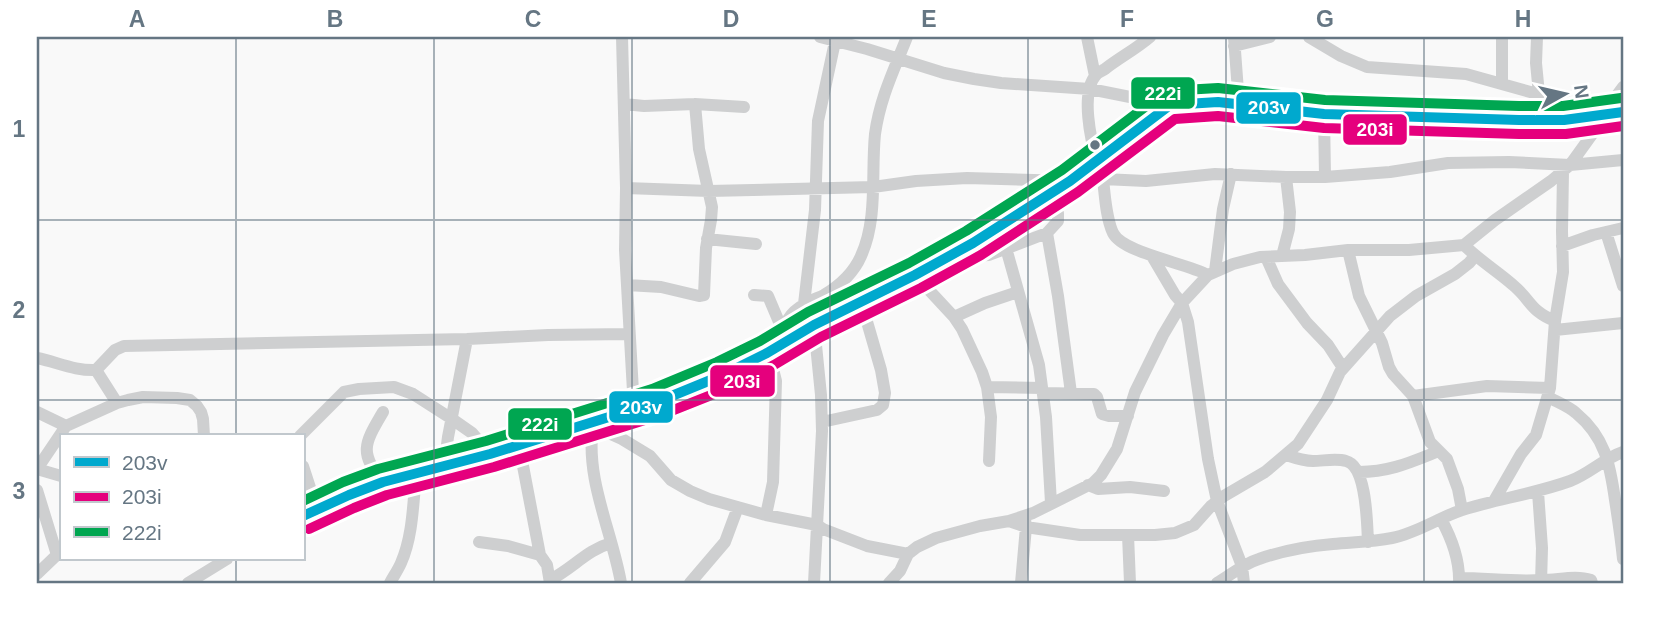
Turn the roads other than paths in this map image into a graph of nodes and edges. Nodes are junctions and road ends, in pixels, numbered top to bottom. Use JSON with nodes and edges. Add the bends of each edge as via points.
{"nodes":[{"id":1,"x":622,"y":37,"type":"edge"},
{"id":2,"x":820,"y":37,"type":"edge"},
{"id":3,"x":907,"y":37,"type":"edge"},
{"id":4,"x":1087,"y":37,"type":"edge"},
{"id":5,"x":1150,"y":37,"type":"edge"},
{"id":6,"x":1270,"y":37,"type":"edge"},
{"id":7,"x":1309,"y":37,"type":"edge"},
{"id":8,"x":1502,"y":37,"type":"edge"},
{"id":9,"x":1537,"y":37,"type":"edge"},
{"id":10,"x":835,"y":38,"type":"edge"},
{"id":11,"x":1234,"y":41,"type":"edge"},
{"id":12,"x":898,"y":58,"type":"junction"},
{"id":13,"x":1095,"y":76,"type":"junction"},
{"id":14,"x":1503,"y":84,"type":"junction"},
{"id":15,"x":1623,"y":87,"type":"edge"},
{"id":16,"x":1090,"y":89,"type":"junction"},
{"id":17,"x":1539,"y":94,"type":"junction"},
{"id":18,"x":624,"y":104,"type":"junction"},
{"id":19,"x":695,"y":104,"type":"junction"},
{"id":20,"x":1170,"y":105,"type":"junction"},
{"id":21,"x":1239,"y":105,"type":"junction"},
{"id":22,"x":744,"y":107,"type":"dead end"},
{"id":23,"x":1607,"y":111,"type":"junction"},
{"id":24,"x":1623,"y":112,"type":"edge"},
{"id":25,"x":1324,"y":114,"type":"junction"},
{"id":26,"x":1623,"y":160,"type":"edge"},
{"id":27,"x":1097,"y":161,"type":"junction"},
{"id":28,"x":1566,"y":168,"type":"junction"},
{"id":29,"x":1231,"y":174,"type":"junction"},
{"id":30,"x":1286,"y":177,"type":"junction"},
{"id":31,"x":1325,"y":177,"type":"junction"},
{"id":32,"x":1104,"y":179,"type":"junction"},
{"id":33,"x":1070,"y":181,"type":"junction"},
{"id":34,"x":873,"y":187,"type":"junction"},
{"id":35,"x":626,"y":188,"type":"junction"},
{"id":36,"x":815,"y":188,"type":"junction"},
{"id":37,"x":709,"y":191,"type":"junction"},
{"id":38,"x":1046,"y":197,"type":"junction"},
{"id":39,"x":1623,"y":228,"type":"edge"},
{"id":40,"x":1606,"y":232,"type":"junction"},
{"id":41,"x":1047,"y":233,"type":"junction"},
{"id":42,"x":707,"y":239,"type":"junction"},
{"id":43,"x":756,"y":244,"type":"dead end"},
{"id":44,"x":1464,"y":246,"type":"junction"},
{"id":45,"x":1562,"y":246,"type":"junction"},
{"id":46,"x":1006,"y":248,"type":"junction"},
{"id":47,"x":1348,"y":250,"type":"junction"},
{"id":48,"x":955,"y":253,"type":"junction"},
{"id":49,"x":1152,"y":256,"type":"junction"},
{"id":50,"x":1282,"y":256,"type":"junction"},
{"id":51,"x":1475,"y":256,"type":"junction"},
{"id":52,"x":1266,"y":257,"type":"junction"},
{"id":53,"x":1211,"y":273,"type":"junction"},
{"id":54,"x":915,"y":275,"type":"junction"},
{"id":55,"x":627,"y":285,"type":"junction"},
{"id":56,"x":1623,"y":286,"type":"edge"},
{"id":57,"x":1018,"y":292,"type":"junction"},
{"id":58,"x":754,"y":295,"type":"dead end"},
{"id":59,"x":862,"y":301,"type":"junction"},
{"id":60,"x":1182,"y":303,"type":"junction"},
{"id":61,"x":804,"y":304,"type":"junction"},
{"id":62,"x":954,"y":317,"type":"junction"},
{"id":63,"x":1623,"y":323,"type":"edge"},
{"id":64,"x":814,"y":325,"type":"junction"},
{"id":65,"x":1555,"y":326,"type":"junction"},
{"id":66,"x":782,"y":329,"type":"junction"},
{"id":67,"x":1376,"y":330,"type":"junction"},
{"id":68,"x":629,"y":334,"type":"junction"},
{"id":69,"x":467,"y":339,"type":"junction"},
{"id":70,"x":782,"y":343,"type":"junction"},
{"id":71,"x":767,"y":354,"type":"junction"},
{"id":72,"x":37,"y":358,"type":"edge"},
{"id":73,"x":1343,"y":368,"type":"junction"},
{"id":74,"x":96,"y":370,"type":"junction"},
{"id":75,"x":987,"y":387,"type":"junction"},
{"id":76,"x":1043,"y":390,"type":"junction"},
{"id":77,"x":1549,"y":392,"type":"junction"},
{"id":78,"x":1071,"y":393,"type":"junction"},
{"id":79,"x":1413,"y":396,"type":"junction"},
{"id":80,"x":117,"y":403,"type":"junction"},
{"id":81,"x":634,"y":409,"type":"junction"},
{"id":82,"x":37,"y":412,"type":"edge"},
{"id":83,"x":383,"y":412,"type":"dead end"},
{"id":84,"x":1128,"y":416,"type":"junction"},
{"id":85,"x":452,"y":418,"type":"junction"},
{"id":86,"x":822,"y":422,"type":"junction"},
{"id":87,"x":593,"y":424,"type":"junction"},
{"id":88,"x":66,"y":426,"type":"junction"},
{"id":89,"x":61,"y":434,"type":"edge"},
{"id":90,"x":204,"y":434,"type":"edge"},
{"id":91,"x":302,"y":434,"type":"edge"},
{"id":92,"x":60,"y":435,"type":"edge"},
{"id":93,"x":519,"y":445,"type":"junction"},
{"id":94,"x":1439,"y":451,"type":"junction"},
{"id":95,"x":1623,"y":452,"type":"edge"},
{"id":96,"x":490,"y":454,"type":"junction"},
{"id":97,"x":1286,"y":455,"type":"junction"},
{"id":98,"x":1608,"y":459,"type":"junction"},
{"id":99,"x":989,"y":461,"type":"dead end"},
{"id":100,"x":444,"y":467,"type":"junction"},
{"id":101,"x":304,"y":469,"type":"edge"},
{"id":102,"x":1359,"y":472,"type":"junction"},
{"id":103,"x":416,"y":474,"type":"junction"},
{"id":104,"x":38,"y":475,"type":"edge"},
{"id":105,"x":60,"y":476,"type":"edge"},
{"id":106,"x":383,"y":482,"type":"junction"},
{"id":107,"x":1088,"y":485,"type":"junction"},
{"id":108,"x":37,"y":489,"type":"edge"},
{"id":109,"x":1164,"y":491,"type":"dead end"},
{"id":110,"x":1538,"y":492,"type":"junction"},
{"id":111,"x":1217,"y":501,"type":"junction"},
{"id":112,"x":1494,"y":501,"type":"junction"},
{"id":113,"x":1051,"y":503,"type":"junction"},
{"id":114,"x":738,"y":507,"type":"junction"},
{"id":115,"x":317,"y":509,"type":"junction"},
{"id":116,"x":1462,"y":510,"type":"junction"},
{"id":117,"x":766,"y":515,"type":"junction"},
{"id":118,"x":304,"y":516,"type":"edge"},
{"id":119,"x":1441,"y":519,"type":"junction"},
{"id":120,"x":1025,"y":521,"type":"junction"},
{"id":121,"x":817,"y":525,"type":"junction"},
{"id":122,"x":1128,"y":535,"type":"junction"},
{"id":123,"x":479,"y":542,"type":"dead end"},
{"id":124,"x":1368,"y":542,"type":"junction"},
{"id":125,"x":611,"y":543,"type":"junction"},
{"id":126,"x":59,"y":553,"type":"edge"},
{"id":127,"x":908,"y":554,"type":"junction"},
{"id":128,"x":540,"y":555,"type":"junction"},
{"id":129,"x":1623,"y":559,"type":"edge"},
{"id":130,"x":226,"y":560,"type":"edge"},
{"id":131,"x":1242,"y":566,"type":"junction"},
{"id":132,"x":37,"y":574,"type":"edge"},
{"id":133,"x":901,"y":577,"type":"edge"},
{"id":134,"x":1459,"y":580,"type":"edge"},
{"id":135,"x":550,"y":581,"type":"edge"},
{"id":136,"x":1541,"y":582,"type":"edge"},
{"id":137,"x":188,"y":583,"type":"edge"},
{"id":138,"x":390,"y":583,"type":"edge"},
{"id":139,"x":621,"y":583,"type":"edge"},
{"id":140,"x":690,"y":583,"type":"edge"},
{"id":141,"x":814,"y":583,"type":"edge"},
{"id":142,"x":889,"y":583,"type":"edge"},
{"id":143,"x":1021,"y":583,"type":"edge"},
{"id":144,"x":1130,"y":583,"type":"edge"},
{"id":145,"x":1217,"y":583,"type":"edge"},
{"id":146,"x":1244,"y":583,"type":"edge"},
{"id":147,"x":1592,"y":583,"type":"edge"}],
"edges":[{"from":1,"to":18,"type":"street"},
{"from":2,"to":10,"type":"street"},
{"from":3,"to":12,"type":"street"},
{"from":4,"to":13,"type":"street"},
{"from":5,"to":13,"type":"street"},
{"from":6,"to":11,"type":"street"},
{"from":7,"to":14,"type":"street","via":[[1367,67],[1466,74]]},
{"from":8,"to":14,"type":"street"},
{"from":9,"to":17,"type":"street"},
{"from":10,"to":12,"type":"street"},
{"from":10,"to":36,"type":"street","via":[[818,121]]},
{"from":11,"to":21,"type":"street"},
{"from":12,"to":16,"type":"street","via":[[987,81]]},
{"from":12,"to":34,"type":"street","via":[[880,109]]},
{"from":13,"to":16,"type":"street"},
{"from":14,"to":17,"type":"street"},
{"from":15,"to":23,"type":"street"},
{"from":16,"to":20,"type":"street"},
{"from":16,"to":27,"type":"street","via":[[1089,132]]},
{"from":17,"to":23,"type":"street"},
{"from":18,"to":19,"type":"street"},
{"from":18,"to":35,"type":"street"},
{"from":19,"to":22,"type":"street"},
{"from":19,"to":37,"type":"street"},
{"from":20,"to":21,"type":"street"},
{"from":20,"to":27,"type":"street"},
{"from":21,"to":25,"type":"street"},
{"from":23,"to":24,"type":"street"},
{"from":23,"to":25,"type":"street","via":[[1564,120]]},
{"from":23,"to":28,"type":"street"},
{"from":25,"to":31,"type":"street"},
{"from":26,"to":28,"type":"street"},
{"from":27,"to":33,"type":"street"},
{"from":28,"to":31,"type":"street","via":[[1447,163]]},
{"from":28,"to":44,"type":"street"},
{"from":28,"to":45,"type":"street"},
{"from":29,"to":30,"type":"street"},
{"from":29,"to":32,"type":"street","via":[[1146,181]]},
{"from":29,"to":53,"type":"street"},
{"from":30,"to":31,"type":"street"},
{"from":30,"to":50,"type":"street","via":[[1290,212]]},
{"from":32,"to":33,"type":"street"},
{"from":32,"to":49,"type":"street","via":[[1112,232],[1118,240]]},
{"from":33,"to":34,"type":"street","via":[[967,178]]},
{"from":33,"to":38,"type":"street"},
{"from":34,"to":36,"type":"street"},
{"from":34,"to":61,"type":"street","via":[[860,259],[837,286]]},
{"from":35,"to":37,"type":"street"},
{"from":35,"to":55,"type":"street"},
{"from":36,"to":37,"type":"street"},
{"from":36,"to":61,"type":"street"},
{"from":37,"to":42,"type":"street","via":[[712,207]]},
{"from":38,"to":41,"type":"street","via":[[1058,213],[1058,221]]},
{"from":38,"to":48,"type":"street"},
{"from":39,"to":40,"type":"street"},
{"from":40,"to":45,"type":"street"},
{"from":40,"to":56,"type":"street"},
{"from":41,"to":46,"type":"street"},
{"from":41,"to":78,"type":"street"},
{"from":42,"to":43,"type":"street"},
{"from":42,"to":55,"type":"street","via":[[704,295]]},
{"from":44,"to":47,"type":"street"},
{"from":44,"to":51,"type":"street"},
{"from":45,"to":65,"type":"street"},
{"from":46,"to":48,"type":"street","via":[[980,257]]},
{"from":46,"to":57,"type":"street"},
{"from":47,"to":50,"type":"street"},
{"from":47,"to":67,"type":"street","via":[[1359,296]]},
{"from":48,"to":54,"type":"street"},
{"from":49,"to":53,"type":"street"},
{"from":49,"to":60,"type":"street"},
{"from":50,"to":52,"type":"street"},
{"from":51,"to":65,"type":"street","via":[[1517,288]]},
{"from":51,"to":67,"type":"street"},
{"from":52,"to":53,"type":"street"},
{"from":52,"to":73,"type":"street","via":[[1279,284]]},
{"from":53,"to":60,"type":"street"},
{"from":54,"to":59,"type":"street"},
{"from":54,"to":62,"type":"street"},
{"from":55,"to":68,"type":"street"},
{"from":57,"to":62,"type":"street"},
{"from":57,"to":76,"type":"street"},
{"from":58,"to":66,"type":"street","via":[[768,296]]},
{"from":59,"to":64,"type":"street"},
{"from":59,"to":86,"type":"street","via":[[881,370],[883,405]]},
{"from":60,"to":84,"type":"street","via":[[1149,361]]},
{"from":60,"to":111,"type":"street"},
{"from":61,"to":66,"type":"street"},
{"from":62,"to":75,"type":"street"},
{"from":63,"to":65,"type":"street"},
{"from":64,"to":70,"type":"street"},
{"from":64,"to":86,"type":"street"},
{"from":65,"to":77,"type":"street"},
{"from":66,"to":70,"type":"street"},
{"from":67,"to":73,"type":"street"},
{"from":67,"to":79,"type":"street","via":[[1392,374]]},
{"from":68,"to":69,"type":"street"},
{"from":68,"to":81,"type":"street"},
{"from":69,"to":74,"type":"street","via":[[124,346]]},
{"from":69,"to":85,"type":"street"},
{"from":70,"to":71,"type":"street"},
{"from":71,"to":81,"type":"street"},
{"from":71,"to":117,"type":"street","via":[[776,396]]},
{"from":72,"to":74,"type":"street"},
{"from":73,"to":97,"type":"street","via":[[1327,400]]},
{"from":74,"to":80,"type":"street"},
{"from":75,"to":76,"type":"street"},
{"from":75,"to":99,"type":"street"},
{"from":76,"to":78,"type":"street"},
{"from":76,"to":113,"type":"street"},
{"from":77,"to":79,"type":"street","via":[[1487,386]]},
{"from":77,"to":98,"type":"street","via":[[1594,431]]},
{"from":77,"to":112,"type":"street","via":[[1536,435]]},
{"from":78,"to":84,"type":"street","via":[[1094,394],[1102,414]]},
{"from":79,"to":94,"type":"street","via":[[1430,442]]},
{"from":80,"to":88,"type":"street"},
{"from":80,"to":90,"type":"street","via":[[143,397],[190,400],[201,412]]},
{"from":81,"to":87,"type":"street"},
{"from":82,"to":88,"type":"street"},
{"from":83,"to":106,"type":"street","via":[[366,450]]},
{"from":84,"to":107,"type":"street","via":[[1108,466]]},
{"from":85,"to":91,"type":"street","via":[[394,387],[349,390]]},
{"from":85,"to":96,"type":"street"},
{"from":85,"to":100,"type":"street"},
{"from":86,"to":121,"type":"street"},
{"from":87,"to":93,"type":"street"},
{"from":87,"to":114,"type":"street","via":[[650,456],[671,480],[690,491]]},
{"from":87,"to":125,"type":"street","via":[[595,481]]},
{"from":88,"to":89,"type":"street"},
{"from":92,"to":104,"type":"street","via":[[37,469]]},
{"from":93,"to":96,"type":"street"},
{"from":93,"to":128,"type":"street"},
{"from":94,"to":102,"type":"street","via":[[1400,467]]},
{"from":94,"to":116,"type":"street","via":[[1454,475]]},
{"from":95,"to":98,"type":"street"},
{"from":96,"to":100,"type":"street"},
{"from":97,"to":102,"type":"street","via":[[1308,461],[1345,460]]},
{"from":97,"to":111,"type":"street"},
{"from":98,"to":110,"type":"street","via":[[1582,477]]},
{"from":98,"to":129,"type":"street"},
{"from":100,"to":103,"type":"street"},
{"from":101,"to":115,"type":"street"},
{"from":102,"to":124,"type":"street"},
{"from":103,"to":106,"type":"street"},
{"from":103,"to":138,"type":"street","via":[[408,538]]},
{"from":104,"to":105,"type":"street"},
{"from":106,"to":115,"type":"street"},
{"from":107,"to":109,"type":"street"},
{"from":107,"to":113,"type":"street"},
{"from":108,"to":126,"type":"street"},
{"from":110,"to":112,"type":"street"},
{"from":110,"to":136,"type":"street"},
{"from":111,"to":122,"type":"street","via":[[1184,530]]},
{"from":111,"to":131,"type":"street"},
{"from":112,"to":116,"type":"street"},
{"from":113,"to":120,"type":"street"},
{"from":114,"to":117,"type":"street"},
{"from":114,"to":140,"type":"street","via":[[725,542]]},
{"from":115,"to":118,"type":"street"},
{"from":116,"to":119,"type":"street"},
{"from":117,"to":121,"type":"street"},
{"from":119,"to":124,"type":"street","via":[[1393,538]]},
{"from":119,"to":134,"type":"street","via":[[1453,544]]},
{"from":120,"to":122,"type":"street","via":[[1080,535]]},
{"from":120,"to":127,"type":"street","via":[[980,526],[936,538]]},
{"from":120,"to":143,"type":"street"},
{"from":121,"to":127,"type":"street","via":[[867,546]]},
{"from":121,"to":141,"type":"street"},
{"from":122,"to":144,"type":"street"},
{"from":123,"to":128,"type":"street"},
{"from":124,"to":131,"type":"street","via":[[1300,549]]},
{"from":125,"to":135,"type":"street","via":[[586,554]]},
{"from":125,"to":139,"type":"street"},
{"from":126,"to":132,"type":"street"},
{"from":127,"to":133,"type":"street"},
{"from":128,"to":135,"type":"street"},
{"from":130,"to":137,"type":"street"},
{"from":131,"to":145,"type":"street"},
{"from":131,"to":146,"type":"street"},
{"from":133,"to":142,"type":"street"},
{"from":134,"to":136,"type":"street"},
{"from":136,"to":147,"type":"street","via":[[1587,578]]}]}
